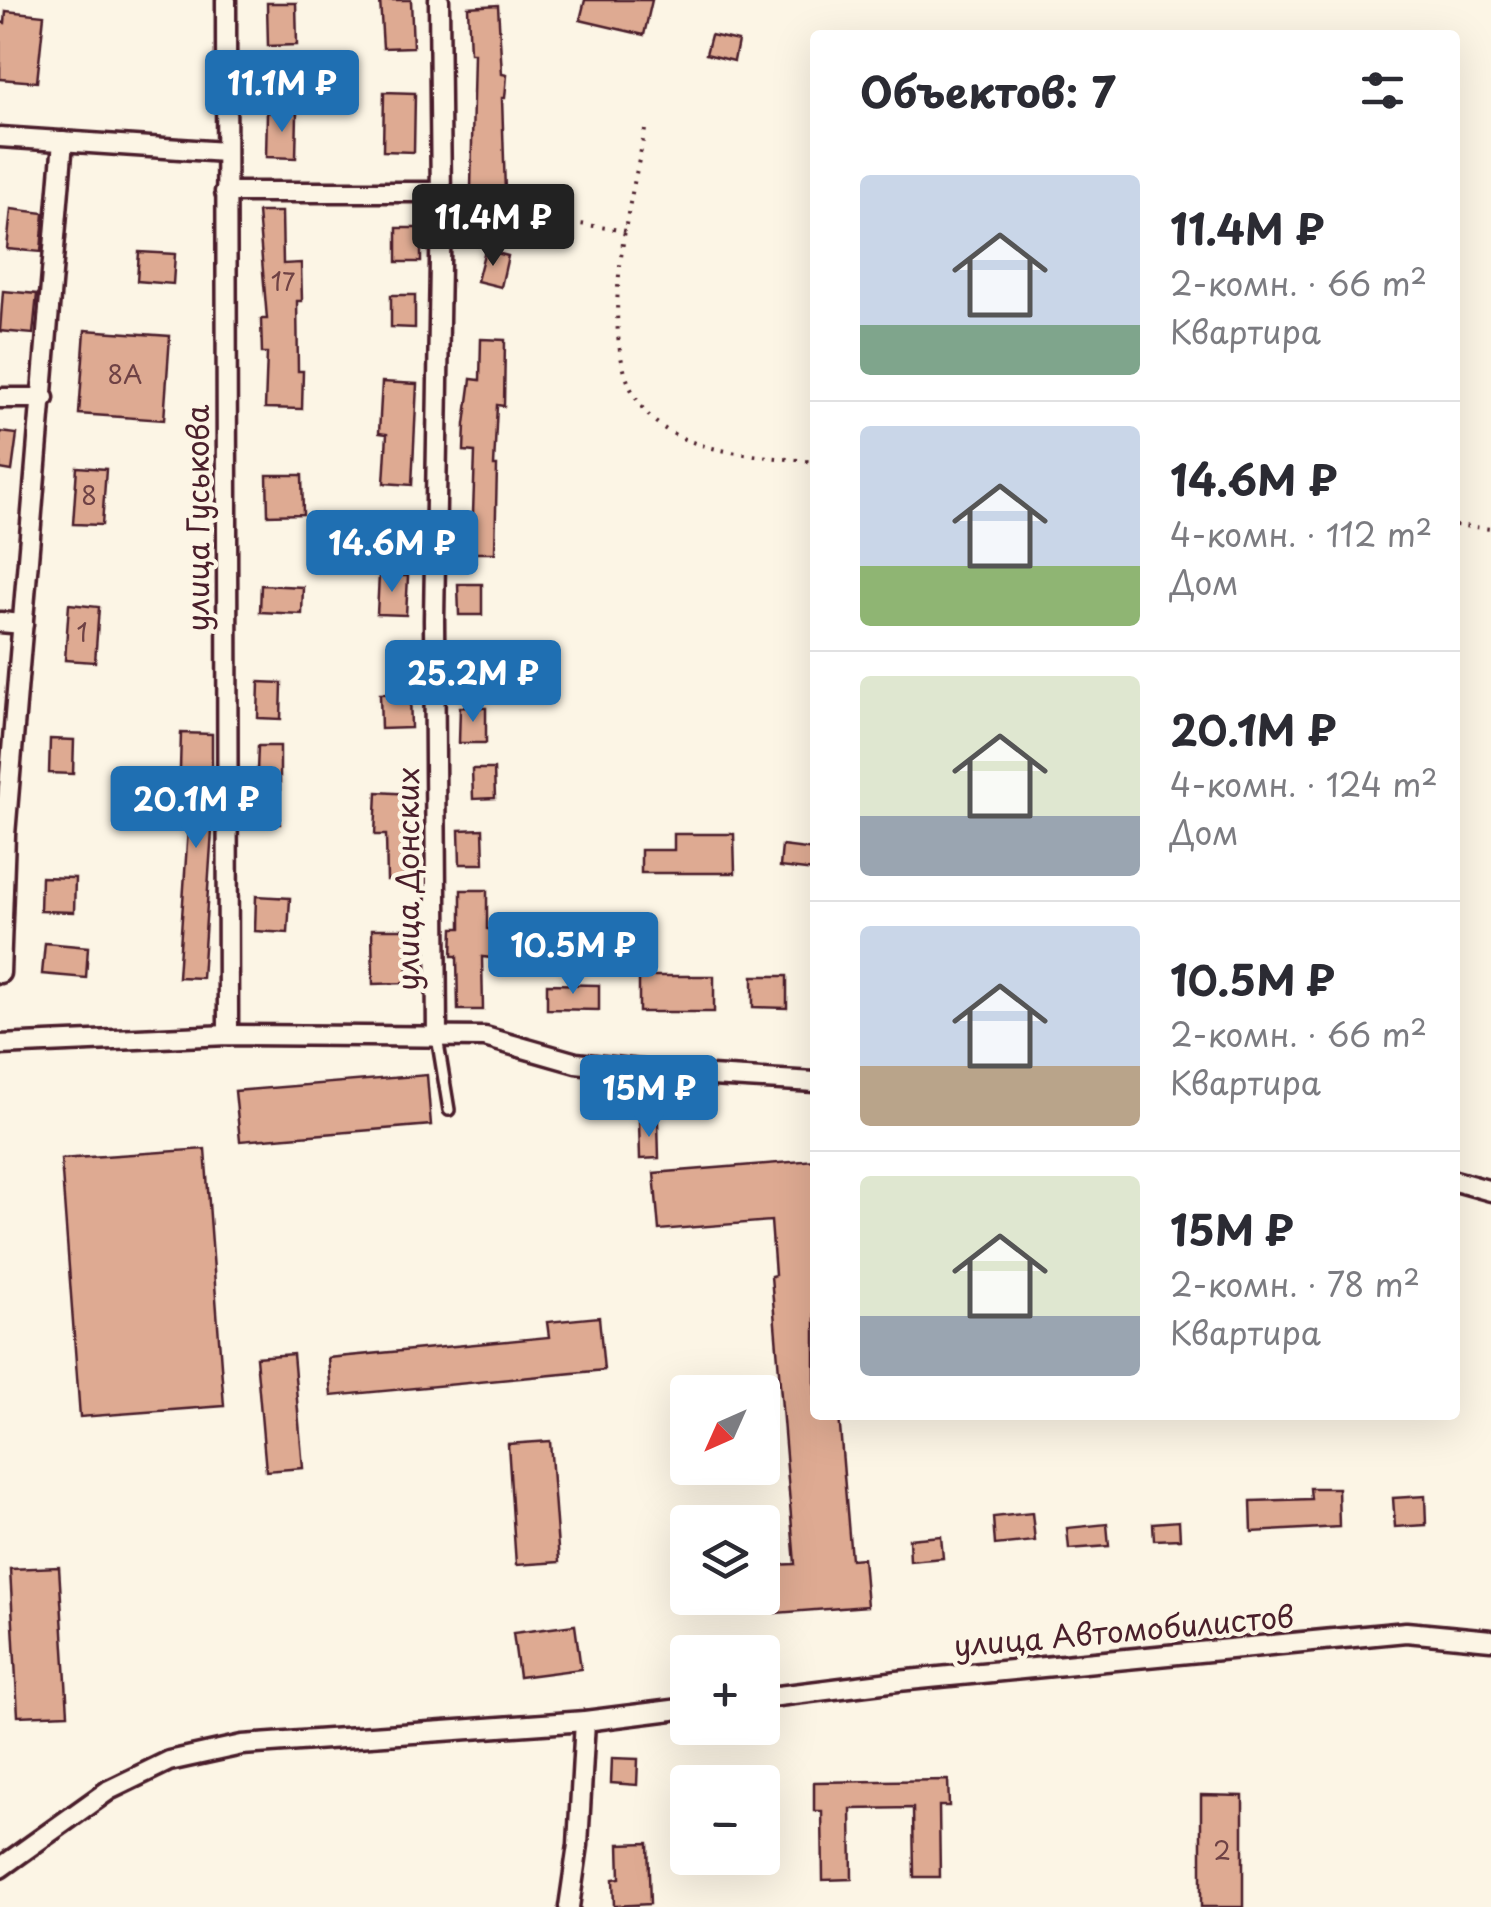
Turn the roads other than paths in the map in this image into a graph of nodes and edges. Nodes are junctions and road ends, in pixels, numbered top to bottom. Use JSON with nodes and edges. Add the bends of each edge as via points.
{"nodes":[{"id":1,"x":226,"y":0,"type":"edge"},
{"id":2,"x":439,"y":0,"type":"edge"},
{"id":3,"x":0,"y":138,"type":"edge"},
{"id":4,"x":63,"y":142,"type":"junction"},
{"id":5,"x":226,"y":152,"type":"junction"},
{"id":6,"x":225,"y":192,"type":"junction"},
{"id":7,"x":441,"y":197,"type":"junction"},
{"id":8,"x":0,"y":398,"type":"edge"},
{"id":9,"x":44,"y":398,"type":"junction"},
{"id":10,"x":0,"y":622,"type":"edge"},
{"id":11,"x":23,"y":624,"type":"junction"},
{"id":12,"x":3,"y":834,"type":"edge"},
{"id":13,"x":0,"y":973,"type":"edge"},
{"id":14,"x":228,"y":1036,"type":"junction"},
{"id":15,"x":437,"y":1037,"type":"junction"},
{"id":16,"x":0,"y":1045,"type":"edge"},
{"id":17,"x":810,"y":1082,"type":"edge"},
{"id":18,"x":448,"y":1110,"type":"dead end"},
{"id":19,"x":1460,"y":1182,"type":"edge"},
{"id":20,"x":1491,"y":1191,"type":"edge"},
{"id":21,"x":1491,"y":1640,"type":"edge"},
{"id":22,"x":780,"y":1696,"type":"edge"},
{"id":23,"x":670,"y":1710,"type":"edge"},
{"id":24,"x":585,"y":1720,"type":"junction"},
{"id":25,"x":0,"y":1868,"type":"edge"},
{"id":26,"x":569,"y":1907,"type":"edge"}],
"edges":[{"from":1,"to":5,"type":"street","name":"улица Гуськова"},
{"from":2,"to":7,"type":"street","name":"улица Донских"},
{"from":3,"to":4,"type":"street"},
{"from":4,"to":5,"type":"street"},
{"from":4,"to":9,"type":"street"},
{"from":5,"to":6,"type":"street","name":"улица Гуськова"},
{"from":6,"to":7,"type":"street"},
{"from":6,"to":14,"type":"street","name":"улица Гуськова"},
{"from":7,"to":15,"type":"street","name":"улица Донских"},
{"from":8,"to":9,"type":"street"},
{"from":9,"to":11,"type":"street"},
{"from":10,"to":11,"type":"street"},
{"from":11,"to":12,"type":"street"},
{"from":12,"to":13,"type":"street"},
{"from":14,"to":15,"type":"street"},
{"from":14,"to":16,"type":"street"},
{"from":15,"to":17,"type":"street","via":[[485,1037],[576,1062]]},
{"from":15,"to":18,"type":"lane"},
{"from":19,"to":20,"type":"street"},
{"from":21,"to":22,"type":"street","name":"улица Автомобилистов","via":[[1406,1632]]},
{"from":23,"to":24,"type":"street"},
{"from":24,"to":25,"type":"street","via":[[242,1745],[170,1760],[109,1790]]},
{"from":24,"to":26,"type":"street"}]}
